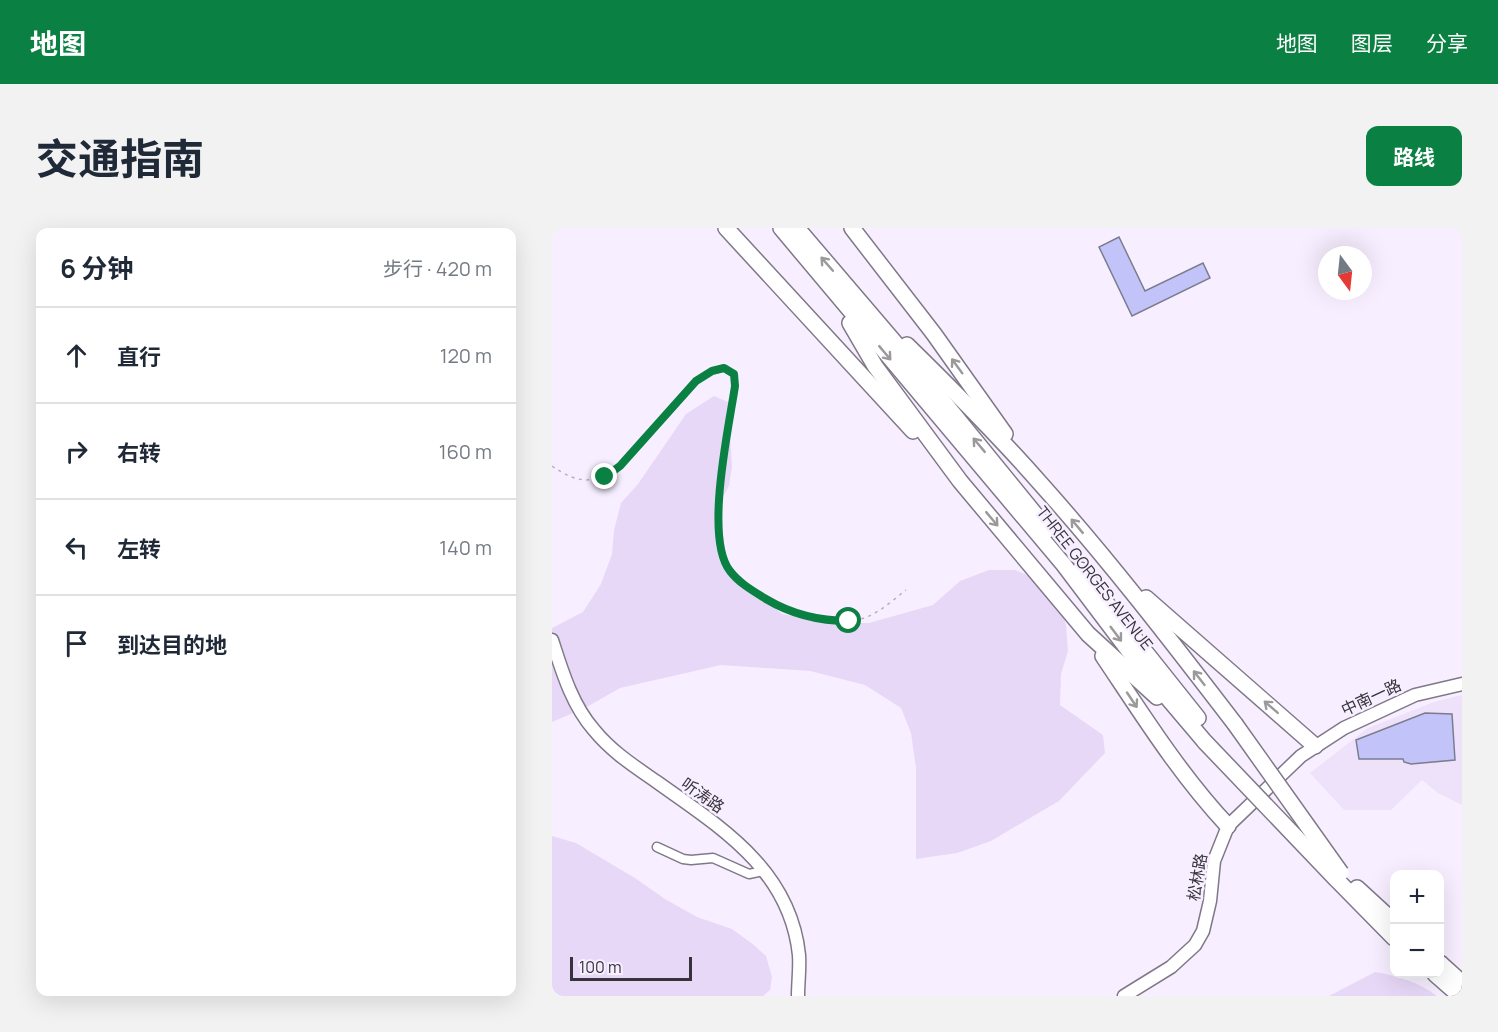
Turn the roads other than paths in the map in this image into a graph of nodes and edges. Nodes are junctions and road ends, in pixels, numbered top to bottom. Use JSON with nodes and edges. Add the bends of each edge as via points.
{"nodes":[{"id":1,"x":728,"y":228,"type":"edge"},
{"id":2,"x":781,"y":228,"type":"edge"},
{"id":3,"x":797,"y":228,"type":"edge"},
{"id":4,"x":851,"y":228,"type":"edge"},
{"id":5,"x":843,"y":282,"type":"junction"},
{"id":6,"x":826,"y":283,"type":"junction"},
{"id":7,"x":960,"y":481,"type":"junction"},
{"id":8,"x":1040,"y":482,"type":"junction"},
{"id":9,"x":1108,"y":564,"type":"junction"},
{"id":10,"x":1088,"y":634,"type":"junction"},
{"id":11,"x":552,"y":640,"type":"edge"},
{"id":12,"x":1462,"y":684,"type":"edge"},
{"id":13,"x":1209,"y":740,"type":"junction"},
{"id":14,"x":1315,"y":746,"type":"junction"},
{"id":15,"x":1301,"y":756,"type":"joint"},
{"id":16,"x":1228,"y":826,"type":"junction"},
{"id":17,"x":657,"y":847,"type":"dead end"},
{"id":18,"x":765,"y":871,"type":"junction"},
{"id":19,"x":1339,"y":876,"type":"junction"},
{"id":20,"x":1390,"y":918,"type":"edge"},
{"id":21,"x":1390,"y":932,"type":"edge"},
{"id":22,"x":1444,"y":967,"type":"edge"},
{"id":23,"x":1440,"y":978,"type":"edge"},
{"id":24,"x":1462,"y":983,"type":"edge"},
{"id":25,"x":798,"y":996,"type":"edge"},
{"id":26,"x":1124,"y":996,"type":"edge"},
{"id":27,"x":1460,"y":996,"type":"edge"}],
"edges":[{"from":1,"to":7,"type":"highway"},
{"from":2,"to":6,"type":"highway","name":"THREE GORGES AVENUE"},
{"from":5,"to":3,"type":"highway","name":"THREE GORGES AVENUE","one_way":true},
{"from":8,"to":4,"type":"highway","one_way":true,"via":[[934,334]]},
{"from":5,"to":8,"type":"highway","via":[[946,382]]},
{"from":13,"to":5,"type":"highway","name":"THREE GORGES AVENUE","one_way":true,"via":[[1002,473]]},
{"from":6,"to":7,"type":"highway","via":[[876,366]]},
{"from":6,"to":13,"type":"highway","name":"THREE GORGES AVENUE","one_way":true,"via":[[1064,565],[1138,663]]},
{"from":7,"to":10,"type":"highway","one_way":true},
{"from":9,"to":8,"type":"highway","one_way":true},
{"from":14,"to":9,"type":"highway","one_way":true},
{"from":19,"to":9,"type":"highway","one_way":true,"bridge":true,"via":[[1235,724]]},
{"from":10,"to":13,"type":"highway"},
{"from":10,"to":16,"type":"highway","one_way":true,"via":[[1156,735]]},
{"from":11,"to":18,"type":"street","name":"听涛路","via":[[571,693],[593,730],[626,761],[717,825]]},
{"from":12,"to":14,"type":"street","name":"中南一路","via":[[1415,695]]},
{"from":13,"to":19,"type":"highway","name":"THREE GORGES AVENUE","bridge":true},
{"from":14,"to":15,"type":"street","name":"中南一路"},
{"from":15,"to":16,"type":"street","name":"松林路"},
{"from":16,"to":26,"type":"street","name":"松林路","via":[[1214,861],[1210,901],[1203,931],[1195,945],[1171,967]]},
{"from":17,"to":18,"type":"street","via":[[691,860],[713,858],[748,874]]},
{"from":18,"to":25,"type":"street","name":"听涛路","via":[[789,913],[799,955]]},
{"from":19,"to":20,"type":"highway","name":"THREE GORGES AVENUE"},
{"from":19,"to":21,"type":"highway","name":"THREE GORGES AVENUE"},
{"from":22,"to":24,"type":"highway"},
{"from":23,"to":27,"type":"highway"}]}
